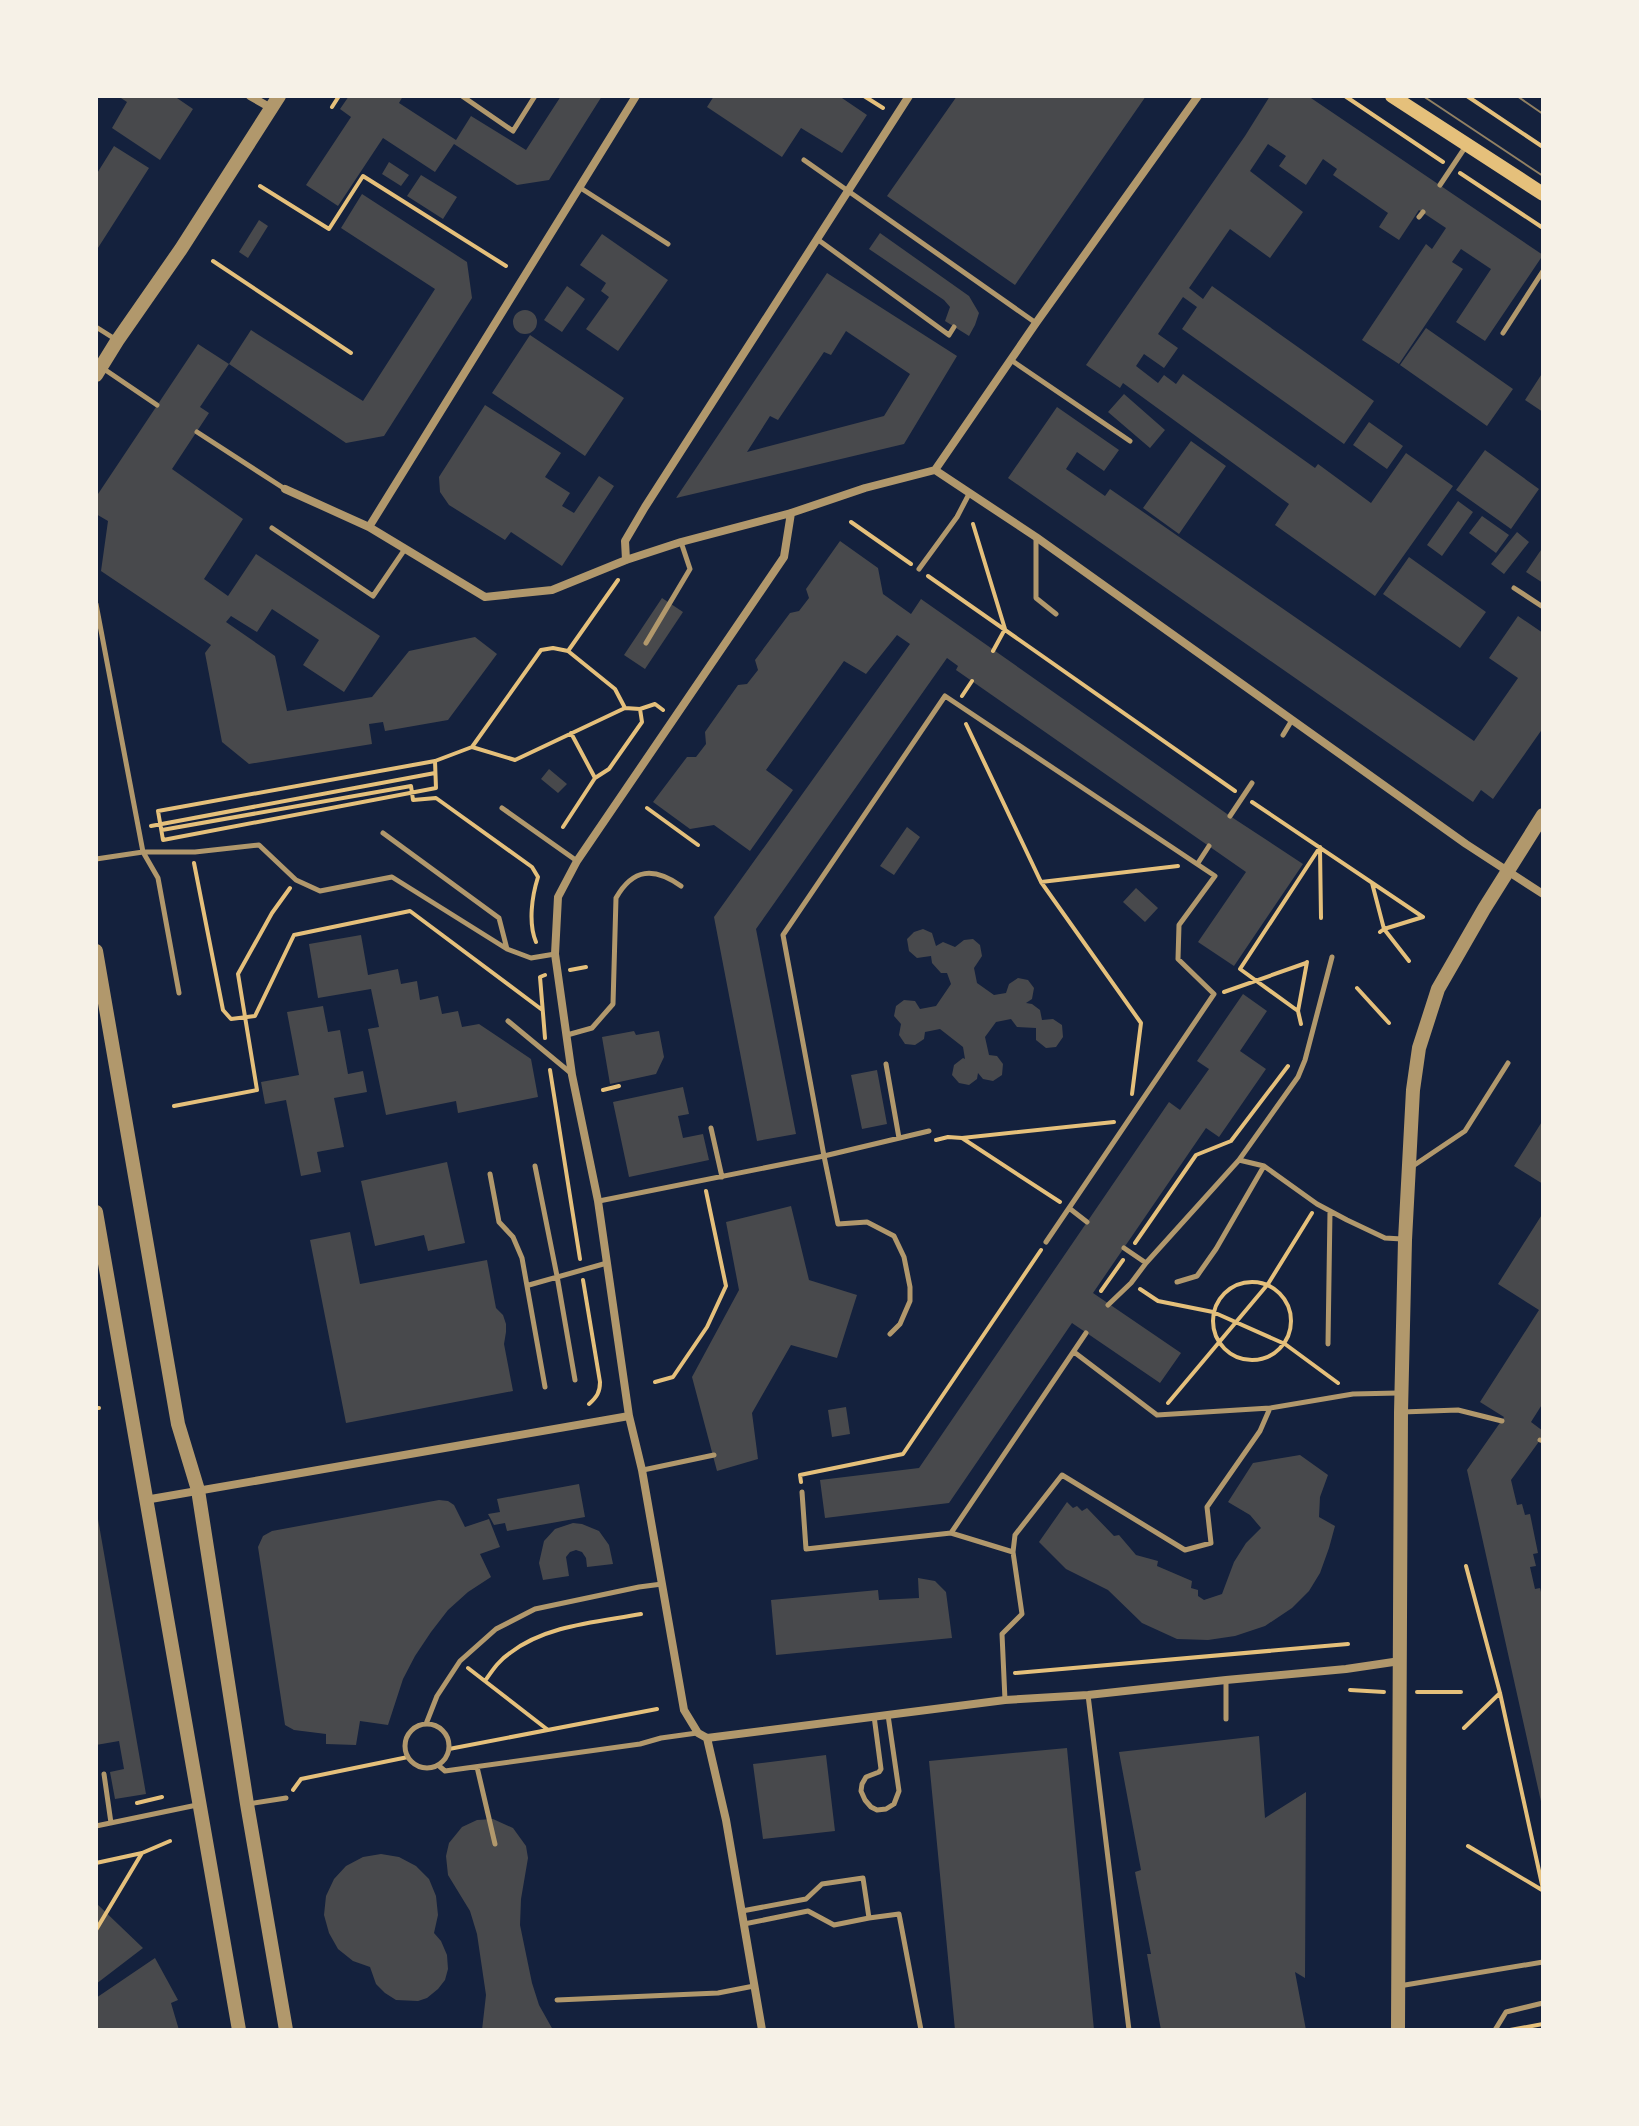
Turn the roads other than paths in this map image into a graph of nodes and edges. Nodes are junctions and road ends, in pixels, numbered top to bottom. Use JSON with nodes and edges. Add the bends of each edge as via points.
{"nodes":[{"id":1,"x":250,"y":96,"type":"edge"},
{"id":2,"x":462,"y":96,"type":"edge"},
{"id":3,"x":535,"y":96,"type":"edge"},
{"id":4,"x":636,"y":96,"type":"edge"},
{"id":5,"x":909,"y":96,"type":"edge"},
{"id":6,"x":1198,"y":96,"type":"edge"},
{"id":7,"x":1392,"y":96,"type":"edge"},
{"id":8,"x":275,"y":102,"type":"edge"},
{"id":9,"x":1466,"y":144,"type":"junction"},
{"id":10,"x":804,"y":160,"type":"dead end"},
{"id":11,"x":1440,"y":185,"type":"dead end"},
{"id":12,"x":579,"y":187,"type":"junction"},
{"id":13,"x":846,"y":190,"type":"junction"},
{"id":14,"x":1543,"y":194,"type":"edge"},
{"id":15,"x":816,"y":239,"type":"junction"},
{"id":16,"x":668,"y":244,"type":"dead end"},
{"id":17,"x":1543,"y":271,"type":"edge"},
{"id":18,"x":1036,"y":323,"type":"junction"},
{"id":19,"x":96,"y":327,"type":"edge"},
{"id":20,"x":954,"y":327,"type":"dead end"},
{"id":21,"x":1503,"y":333,"type":"dead end"},
{"id":22,"x":117,"y":341,"type":"junction"},
{"id":23,"x":1011,"y":360,"type":"junction"},
{"id":24,"x":99,"y":371,"type":"edge"},
{"id":25,"x":157,"y":405,"type":"dead end"},
{"id":26,"x":197,"y":432,"type":"dead end"},
{"id":27,"x":1130,"y":441,"type":"dead end"},
{"id":28,"x":935,"y":470,"type":"junction"},
{"id":29,"x":285,"y":489,"type":"joint"},
{"id":30,"x":971,"y":492,"type":"junction"},
{"id":31,"x":791,"y":513,"type":"junction"},
{"id":32,"x":369,"y":527,"type":"junction"},
{"id":33,"x":272,"y":528,"type":"dead end"},
{"id":34,"x":1036,"y":537,"type":"junction"},
{"id":35,"x":681,"y":542,"type":"junction"},
{"id":36,"x":405,"y":549,"type":"junction"},
{"id":37,"x":626,"y":560,"type":"junction"},
{"id":38,"x":919,"y":569,"type":"road end"},
{"id":39,"x":1514,"y":588,"type":"dead end"},
{"id":40,"x":96,"y":604,"type":"edge"},
{"id":41,"x":1543,"y":607,"type":"edge"},
{"id":42,"x":1056,"y":614,"type":"dead end"},
{"id":43,"x":646,"y":643,"type":"dead end"},
{"id":44,"x":1292,"y":719,"type":"junction"},
{"id":45,"x":1283,"y":735,"type":"dead end"},
{"id":46,"x":1252,"y":783,"type":"dead end"},
{"id":47,"x":502,"y":808,"type":"dead end"},
{"id":48,"x":1543,"y":815,"type":"edge"},
{"id":49,"x":1230,"y":816,"type":"dead end"},
{"id":50,"x":383,"y":833,"type":"dead end"},
{"id":51,"x":1209,"y":846,"type":"dead end"},
{"id":52,"x":143,"y":852,"type":"junction"},
{"id":53,"x":96,"y":859,"type":"edge"},
{"id":54,"x":577,"y":861,"type":"junction"},
{"id":55,"x":1198,"y":863,"type":"junction"},
{"id":56,"x":1508,"y":872,"type":"junction"},
{"id":57,"x":681,"y":886,"type":"dead end"},
{"id":58,"x":1543,"y":894,"type":"edge"},
{"id":59,"x":507,"y":949,"type":"junction"},
{"id":60,"x":96,"y":951,"type":"edge"},
{"id":61,"x":555,"y":954,"type":"junction"},
{"id":62,"x":1332,"y":957,"type":"dead end"},
{"id":63,"x":179,"y":993,"type":"dead end"},
{"id":64,"x":508,"y":1021,"type":"dead end"},
{"id":65,"x":566,"y":1035,"type":"junction"},
{"id":66,"x":1508,"y":1063,"type":"dead end"},
{"id":67,"x":886,"y":1064,"type":"dead end"},
{"id":68,"x":572,"y":1075,"type":"junction"},
{"id":69,"x":711,"y":1128,"type":"dead end"},
{"id":70,"x":929,"y":1131,"type":"dead end"},
{"id":71,"x":899,"y":1138,"type":"junction"},
{"id":72,"x":824,"y":1156,"type":"junction"},
{"id":73,"x":1239,"y":1160,"type":"junction"},
{"id":74,"x":535,"y":1166,"type":"dead end"},
{"id":75,"x":1264,"y":1166,"type":"junction"},
{"id":76,"x":1409,"y":1169,"type":"junction"},
{"id":77,"x":490,"y":1174,"type":"dead end"},
{"id":78,"x":722,"y":1177,"type":"junction"},
{"id":79,"x":598,"y":1201,"type":"junction"},
{"id":80,"x":1069,"y":1208,"type":"junction"},
{"id":81,"x":1330,"y":1211,"type":"junction"},
{"id":82,"x":96,"y":1212,"type":"edge"},
{"id":83,"x":1087,"y":1222,"type":"dead end"},
{"id":84,"x":1405,"y":1240,"type":"junction"},
{"id":85,"x":1046,"y":1242,"type":"road end"},
{"id":86,"x":1127,"y":1249,"type":"road end"},
{"id":87,"x":608,"y":1263,"type":"junction"},
{"id":88,"x":1146,"y":1263,"type":"junction"},
{"id":89,"x":557,"y":1276,"type":"junction"},
{"id":90,"x":1177,"y":1282,"type":"dead end"},
{"id":91,"x":529,"y":1285,"type":"junction"},
{"id":92,"x":1108,"y":1305,"type":"dead end"},
{"id":93,"x":1086,"y":1333,"type":"dead end"},
{"id":94,"x":890,"y":1334,"type":"dead end"},
{"id":95,"x":1328,"y":1344,"type":"dead end"},
{"id":96,"x":1074,"y":1352,"type":"junction"},
{"id":97,"x":575,"y":1380,"type":"dead end"},
{"id":98,"x":545,"y":1387,"type":"dead end"},
{"id":99,"x":1402,"y":1393,"type":"junction"},
{"id":100,"x":1270,"y":1408,"type":"junction"},
{"id":101,"x":1401,"y":1412,"type":"junction"},
{"id":102,"x":629,"y":1416,"type":"junction"},
{"id":103,"x":1502,"y":1421,"type":"dead end"},
{"id":104,"x":714,"y":1455,"type":"dead end"},
{"id":105,"x":642,"y":1470,"type":"junction"},
{"id":106,"x":198,"y":1490,"type":"junction"},
{"id":107,"x":802,"y":1492,"type":"road end"},
{"id":108,"x":145,"y":1500,"type":"junction"},
{"id":109,"x":951,"y":1533,"type":"junction"},
{"id":110,"x":1013,"y":1552,"type":"junction"},
{"id":111,"x":663,"y":1584,"type":"junction"},
{"id":112,"x":1400,"y":1661,"type":"junction"},
{"id":113,"x":1226,"y":1680,"type":"junction"},
{"id":114,"x":1088,"y":1695,"type":"junction"},
{"id":115,"x":1005,"y":1700,"type":"junction"},
{"id":116,"x":888,"y":1714,"type":"junction"},
{"id":117,"x":874,"y":1716,"type":"junction"},
{"id":118,"x":1226,"y":1719,"type":"dead end"},
{"id":119,"x":426,"y":1724,"type":"junction"},
{"id":120,"x":698,"y":1733,"type":"junction"},
{"id":121,"x":707,"y":1738,"type":"junction"},
{"id":122,"x":438,"y":1765,"type":"junction"},
{"id":123,"x":477,"y":1767,"type":"junction"},
{"id":124,"x":104,"y":1774,"type":"dead end"},
{"id":125,"x":286,"y":1798,"type":"road end"},
{"id":126,"x":247,"y":1804,"type":"junction"},
{"id":127,"x":199,"y":1805,"type":"junction"},
{"id":128,"x":111,"y":1823,"type":"junction"},
{"id":129,"x":96,"y":1826,"type":"edge"},
{"id":130,"x":495,"y":1844,"type":"dead end"},
{"id":131,"x":742,"y":1911,"type":"junction"},
{"id":132,"x":869,"y":1918,"type":"junction"},
{"id":133,"x":744,"y":1924,"type":"junction"},
{"id":134,"x":1543,"y":1962,"type":"edge"},
{"id":135,"x":754,"y":1986,"type":"junction"},
{"id":136,"x":1398,"y":1986,"type":"junction"},
{"id":137,"x":557,"y":2000,"type":"dead end"},
{"id":138,"x":1543,"y":2003,"type":"edge"},
{"id":139,"x":239,"y":2030,"type":"edge"},
{"id":140,"x":286,"y":2030,"type":"edge"},
{"id":141,"x":762,"y":2030,"type":"edge"},
{"id":142,"x":921,"y":2030,"type":"edge"},
{"id":143,"x":1129,"y":2030,"type":"edge"},
{"id":144,"x":1398,"y":2030,"type":"edge"},
{"id":145,"x":1495,"y":2030,"type":"edge"}],
"edges":[{"from":1,"to":8,"type":"street"},
{"from":2,"to":3,"type":"lane","via":[[513,131]]},
{"from":4,"to":12,"type":"street"},
{"from":5,"to":13,"type":"street"},
{"from":6,"to":18,"type":"street"},
{"from":7,"to":9,"type":"main road"},
{"from":8,"to":22,"type":"street"},
{"from":9,"to":11,"type":"lane"},
{"from":9,"to":14,"type":"main road"},
{"from":10,"to":13,"type":"lane"},
{"from":12,"to":16,"type":"lane"},
{"from":12,"to":32,"type":"street"},
{"from":13,"to":15,"type":"street"},
{"from":13,"to":18,"type":"lane"},
{"from":15,"to":20,"type":"lane","via":[[949,335]]},
{"from":15,"to":37,"type":"street","via":[[625,541]]},
{"from":17,"to":21,"type":"lane"},
{"from":18,"to":23,"type":"street"},
{"from":19,"to":22,"type":"lane"},
{"from":22,"to":24,"type":"street"},
{"from":23,"to":27,"type":"lane"},
{"from":23,"to":28,"type":"street"},
{"from":24,"to":25,"type":"lane"},
{"from":26,"to":29,"type":"lane"},
{"from":28,"to":30,"type":"street"},
{"from":28,"to":31,"type":"street"},
{"from":29,"to":32,"type":"street"},
{"from":30,"to":34,"type":"street"},
{"from":30,"to":38,"type":"lane"},
{"from":31,"to":35,"type":"street"},
{"from":31,"to":54,"type":"street","via":[[784,557]]},
{"from":32,"to":36,"type":"street"},
{"from":33,"to":36,"type":"lane","via":[[373,596]]},
{"from":34,"to":42,"type":"lane","via":[[1036,598]]},
{"from":34,"to":44,"type":"street"},
{"from":35,"to":37,"type":"street"},
{"from":35,"to":43,"type":"lane","via":[[690,569]]},
{"from":36,"to":37,"type":"street","via":[[485,597],[552,590]]},
{"from":39,"to":41,"type":"lane"},
{"from":40,"to":52,"type":"lane"},
{"from":44,"to":45,"type":"lane"},
{"from":44,"to":56,"type":"street"},
{"from":46,"to":49,"type":"lane"},
{"from":47,"to":54,"type":"lane"},
{"from":48,"to":56,"type":"street"},
{"from":50,"to":59,"type":"lane","via":[[499,918]]},
{"from":51,"to":55,"type":"lane"},
{"from":52,"to":53,"type":"lane"},
{"from":52,"to":59,"type":"lane","via":[[259,845],[296,880],[320,891],[392,877]]},
{"from":52,"to":63,"type":"lane","via":[[158,878]]},
{"from":54,"to":61,"type":"street","via":[[558,897]]},
{"from":55,"to":72,"type":"lane","via":[[945,696],[783,935]]},
{"from":55,"to":80,"type":"lane","via":[[1215,876],[1179,925],[1178,959],[1214,994]]},
{"from":56,"to":58,"type":"street"},
{"from":56,"to":76,"type":"street","via":[[1438,989],[1419,1048]]},
{"from":57,"to":65,"type":"lane","via":[[656,873],[632,877],[623,885],[616,898],[613,1004],[592,1028]]},
{"from":59,"to":61,"type":"lane","via":[[531,958]]},
{"from":60,"to":106,"type":"street","via":[[178,1424]]},
{"from":61,"to":65,"type":"street"},
{"from":62,"to":73,"type":"lane","via":[[1298,1077]]},
{"from":64,"to":68,"type":"lane"},
{"from":65,"to":68,"type":"street"},
{"from":66,"to":76,"type":"lane","via":[[1465,1131]]},
{"from":67,"to":71,"type":"lane"},
{"from":68,"to":79,"type":"street"},
{"from":69,"to":78,"type":"lane"},
{"from":70,"to":71,"type":"lane"},
{"from":71,"to":72,"type":"lane"},
{"from":72,"to":78,"type":"lane"},
{"from":72,"to":94,"type":"lane","via":[[838,1224],[867,1222],[894,1236],[904,1257],[910,1301]]},
{"from":73,"to":75,"type":"lane"},
{"from":73,"to":88,"type":"lane"},
{"from":74,"to":89,"type":"lane"},
{"from":75,"to":81,"type":"lane"},
{"from":75,"to":90,"type":"lane","via":[[1197,1276]]},
{"from":76,"to":84,"type":"street"},
{"from":77,"to":91,"type":"lane","via":[[499,1222],[513,1237]]},
{"from":78,"to":79,"type":"lane"},
{"from":79,"to":87,"type":"street"},
{"from":80,"to":83,"type":"lane"},
{"from":80,"to":85,"type":"lane"},
{"from":81,"to":84,"type":"lane","via":[[1385,1238]]},
{"from":81,"to":95,"type":"lane"},
{"from":82,"to":108,"type":"street"},
{"from":84,"to":99,"type":"street"},
{"from":86,"to":88,"type":"lane"},
{"from":87,"to":89,"type":"lane"},
{"from":87,"to":102,"type":"street"},
{"from":88,"to":92,"type":"lane"},
{"from":89,"to":91,"type":"lane"},
{"from":89,"to":97,"type":"lane"},
{"from":91,"to":98,"type":"lane"},
{"from":93,"to":96,"type":"lane"},
{"from":96,"to":100,"type":"lane","via":[[1157,1415]]},
{"from":96,"to":109,"type":"lane"},
{"from":99,"to":100,"type":"lane","via":[[1353,1394]]},
{"from":99,"to":101,"type":"street"},
{"from":100,"to":110,"type":"lane","via":[[1207,1507],[1211,1543],[1185,1550],[1062,1475],[1015,1535]]},
{"from":101,"to":103,"type":"lane","via":[[1458,1410]]},
{"from":101,"to":112,"type":"street"},
{"from":102,"to":105,"type":"street"},
{"from":102,"to":106,"type":"street"},
{"from":104,"to":105,"type":"lane"},
{"from":105,"to":111,"type":"street"},
{"from":106,"to":108,"type":"street"},
{"from":106,"to":126,"type":"street"},
{"from":107,"to":109,"type":"lane","via":[[806,1549]]},
{"from":108,"to":127,"type":"street"},
{"from":109,"to":110,"type":"lane"},
{"from":110,"to":115,"type":"lane","via":[[1022,1614],[1002,1634]]},
{"from":111,"to":119,"type":"lane","via":[[535,1609],[496,1629],[460,1661]]},
{"from":111,"to":120,"type":"street","via":[[684,1710]]},
{"from":112,"to":113,"type":"street"},
{"from":112,"to":136,"type":"street"},
{"from":113,"to":114,"type":"street"},
{"from":113,"to":118,"type":"lane"},
{"from":114,"to":115,"type":"street"},
{"from":114,"to":143,"type":"lane"},
{"from":115,"to":116,"type":"street"},
{"from":116,"to":117,"type":"street"},
{"from":116,"to":117,"type":"lane","via":[[899,1791],[894,1804],[877,1810],[861,1791],[866,1777],[881,1769]]},
{"from":117,"to":121,"type":"street"},
{"from":119,"to":122,"type":"lane","via":[[447,1735],[449,1749]]},
{"from":119,"to":122,"type":"lane","via":[[407,1736],[405,1750],[424,1768]]},
{"from":120,"to":121,"type":"street"},
{"from":120,"to":123,"type":"lane"},
{"from":121,"to":131,"type":"street"},
{"from":122,"to":123,"type":"lane","via":[[445,1771]]},
{"from":123,"to":130,"type":"lane"},
{"from":124,"to":128,"type":"lane"},
{"from":125,"to":126,"type":"lane"},
{"from":126,"to":140,"type":"street"},
{"from":127,"to":128,"type":"lane"},
{"from":127,"to":139,"type":"street"},
{"from":128,"to":129,"type":"lane"},
{"from":131,"to":132,"type":"lane","via":[[806,1899],[822,1884],[863,1878]]},
{"from":131,"to":133,"type":"street"},
{"from":132,"to":133,"type":"lane","via":[[834,1925],[808,1911]]},
{"from":132,"to":142,"type":"lane","via":[[899,1914]]},
{"from":133,"to":135,"type":"street"},
{"from":134,"to":136,"type":"lane"},
{"from":135,"to":137,"type":"lane","via":[[718,1993]]},
{"from":135,"to":141,"type":"street"},
{"from":136,"to":144,"type":"street"},
{"from":138,"to":145,"type":"lane","via":[[1506,2012]]}]}
